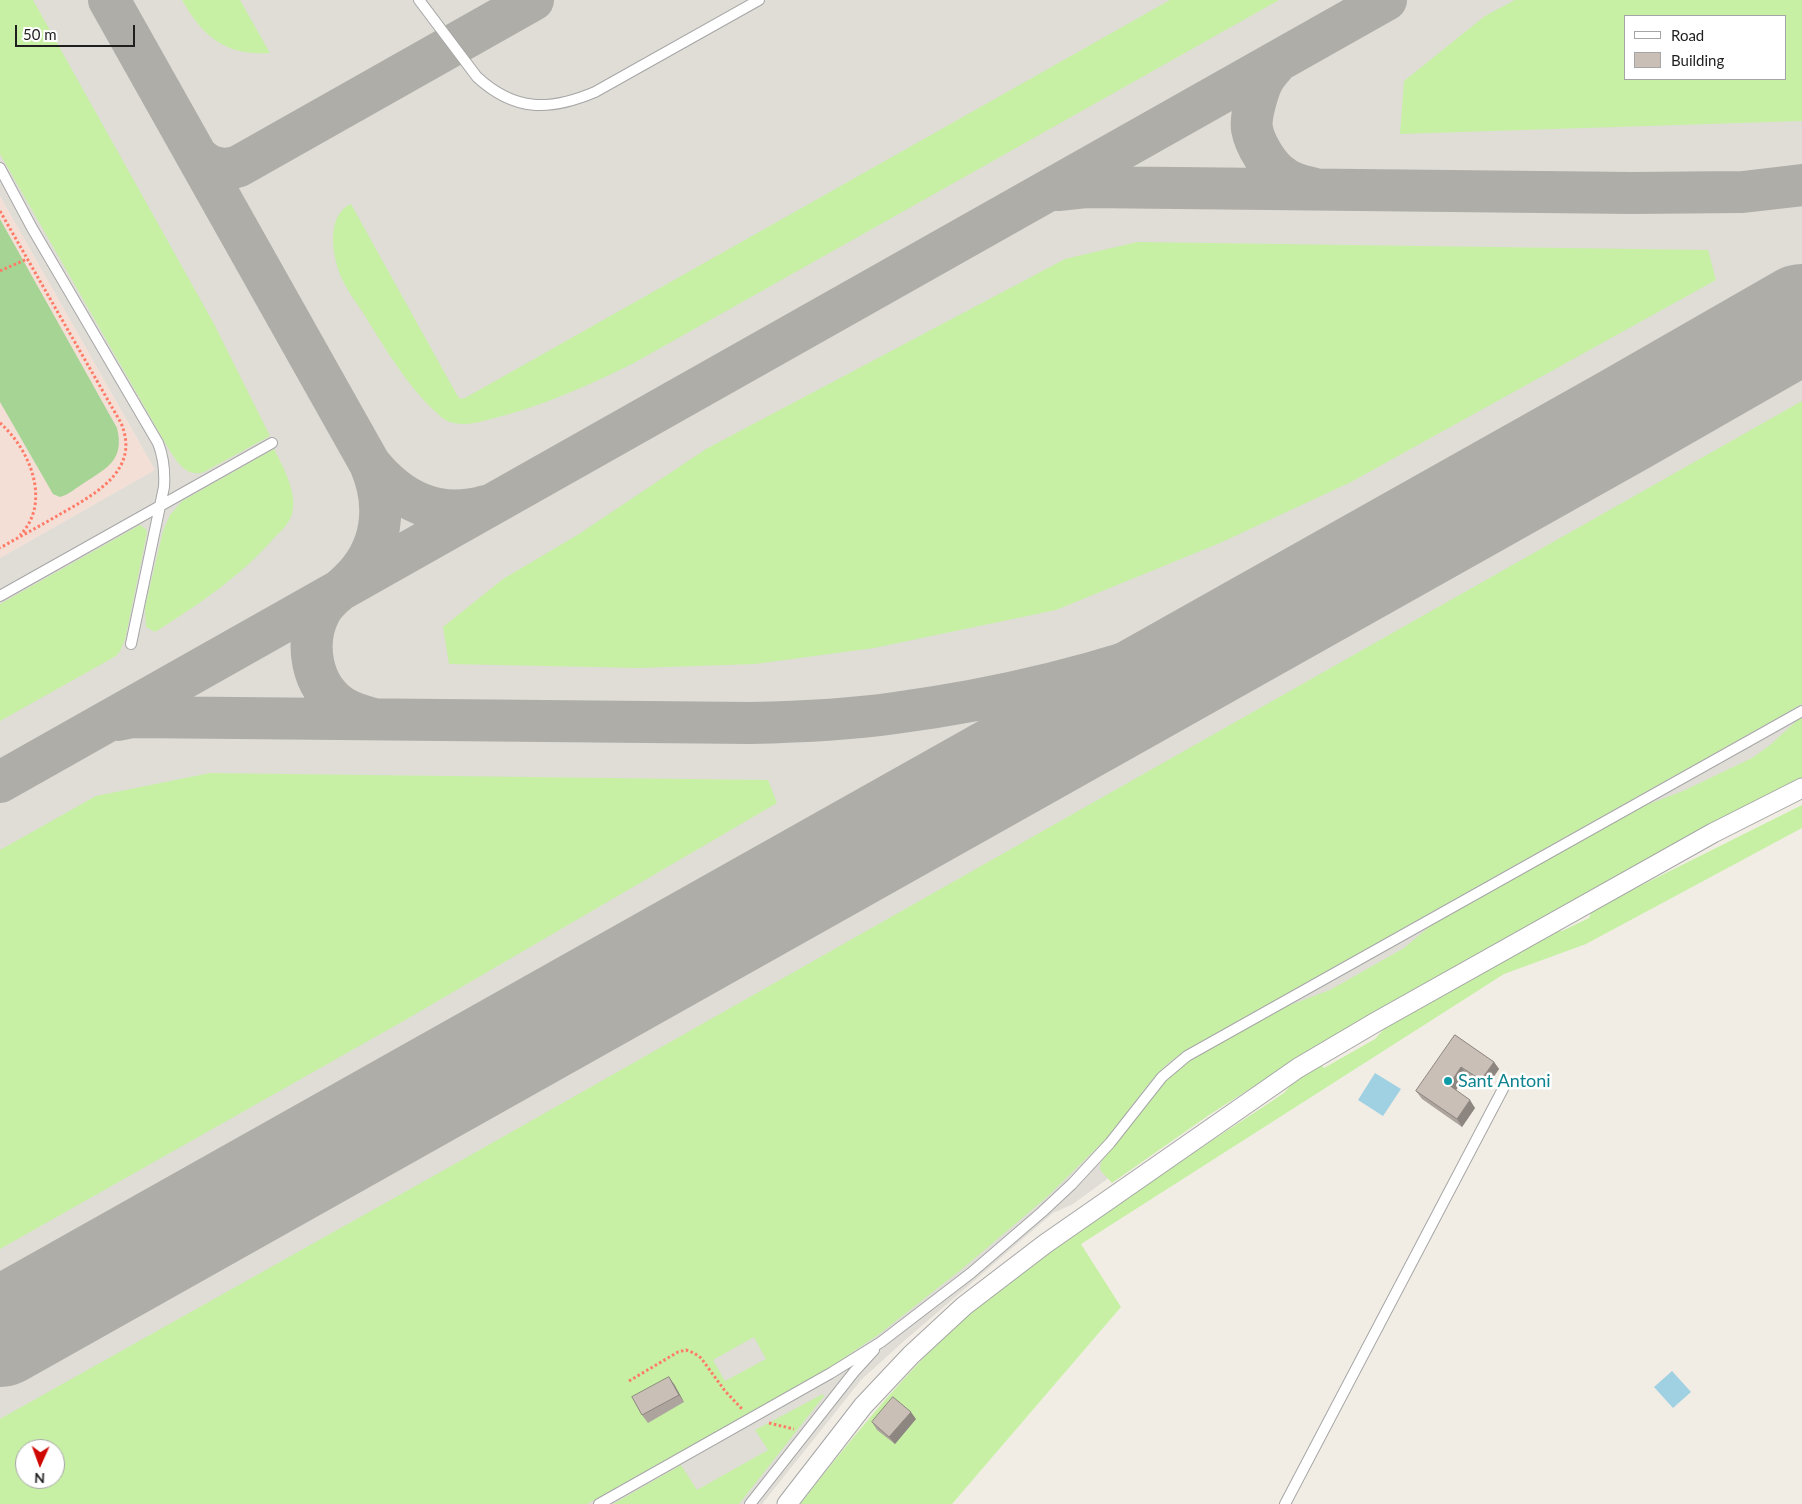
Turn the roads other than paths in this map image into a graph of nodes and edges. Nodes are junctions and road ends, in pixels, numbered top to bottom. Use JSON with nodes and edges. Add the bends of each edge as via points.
{"nodes":[{"id":1,"x":419,"y":0,"type":"edge"},
{"id":2,"x":759,"y":0,"type":"edge"},
{"id":3,"x":0,"y":168,"type":"edge"},
{"id":4,"x":272,"y":443,"type":"dead end"},
{"id":5,"x":161,"y":505,"type":"junction"},
{"id":6,"x":0,"y":596,"type":"edge"},
{"id":7,"x":131,"y":644,"type":"dead end"},
{"id":8,"x":1802,"y":711,"type":"edge"},
{"id":9,"x":1802,"y":788,"type":"edge"},
{"id":10,"x":1505,"y":1085,"type":"dead end"},
{"id":11,"x":881,"y":1342,"type":"junction"},
{"id":12,"x":599,"y":1504,"type":"edge"},
{"id":13,"x":750,"y":1504,"type":"edge"},
{"id":14,"x":787,"y":1504,"type":"edge"},
{"id":15,"x":1285,"y":1504,"type":"edge"}],
"edges":[{"from":1,"to":2,"type":"lane","via":[[487,86],[508,98],[543,106],[570,102],[595,92]]},
{"from":3,"to":5,"type":"lane","via":[[158,443],[165,471]]},
{"from":4,"to":5,"type":"lane"},
{"from":5,"to":6,"type":"lane"},
{"from":5,"to":7,"type":"lane"},
{"from":8,"to":11,"type":"lane","via":[[1187,1056],[1162,1077],[1110,1143],[1072,1184],[971,1273]]},
{"from":9,"to":14,"type":"street","via":[[1713,833],[1298,1068],[1044,1244],[964,1306],[911,1355],[863,1406]]},
{"from":10,"to":15,"type":"lane"},
{"from":11,"to":12,"type":"lane"},
{"from":11,"to":13,"type":"lane"}]}
